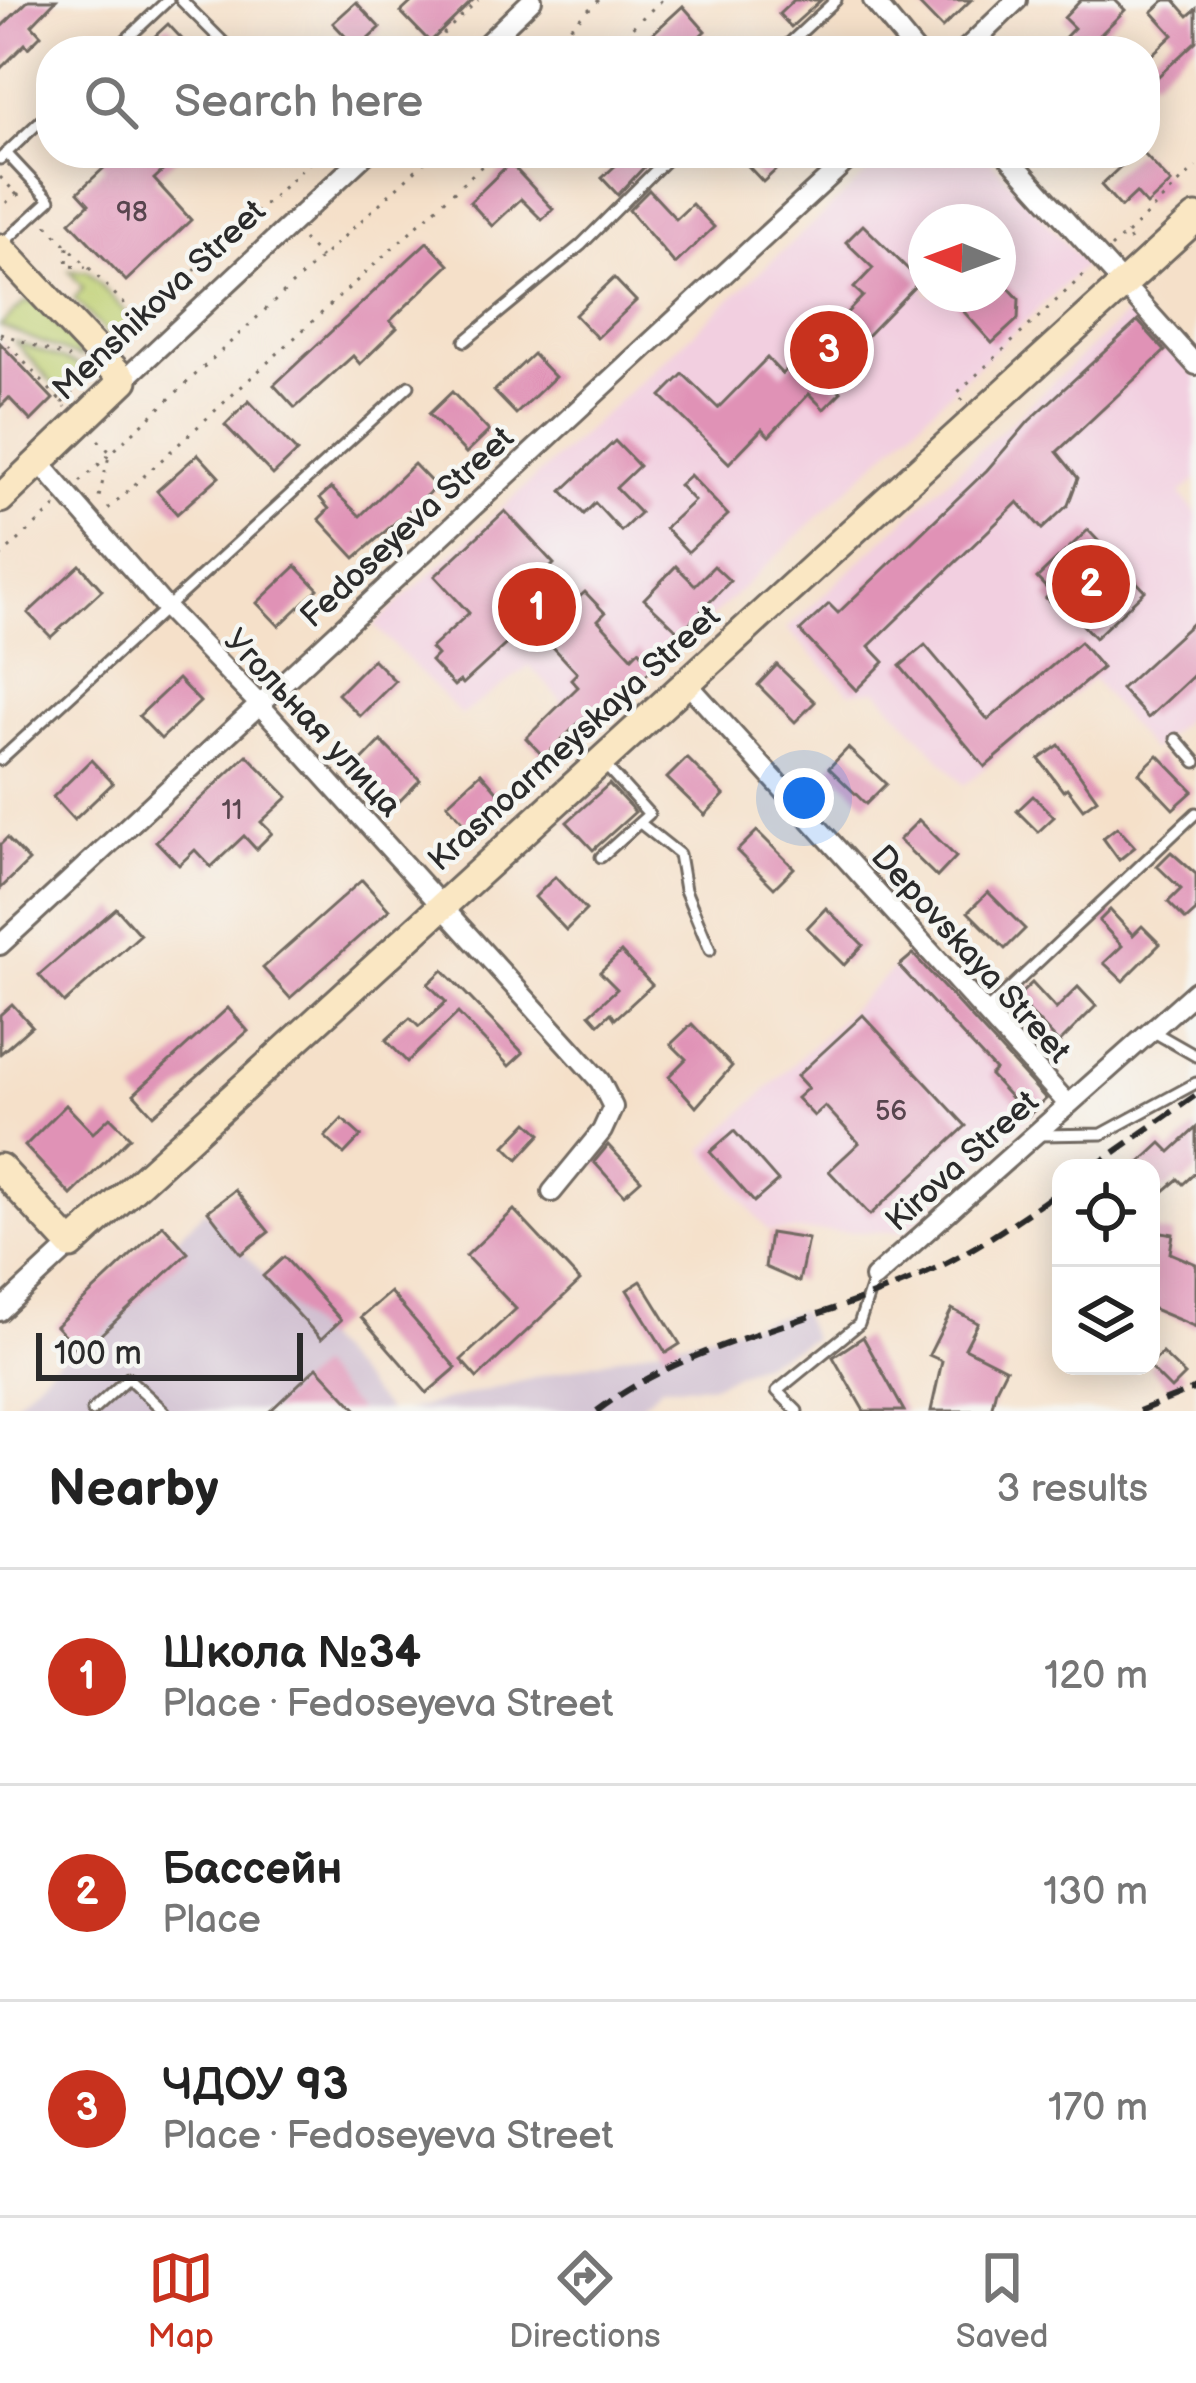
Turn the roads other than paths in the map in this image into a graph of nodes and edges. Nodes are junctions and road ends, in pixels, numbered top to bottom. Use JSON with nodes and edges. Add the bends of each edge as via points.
{"nodes":[{"id":1,"x":168,"y":0,"type":"edge"},
{"id":2,"x":181,"y":0,"type":"edge"},
{"id":3,"x":532,"y":0,"type":"edge"},
{"id":4,"x":836,"y":0,"type":"edge"},
{"id":5,"x":873,"y":0,"type":"edge"},
{"id":6,"x":1017,"y":0,"type":"edge"},
{"id":7,"x":131,"y":36,"type":"edge"},
{"id":8,"x":217,"y":36,"type":"edge"},
{"id":9,"x":496,"y":36,"type":"edge"},
{"id":10,"x":797,"y":36,"type":"edge"},
{"id":11,"x":903,"y":36,"type":"edge"},
{"id":12,"x":980,"y":36,"type":"edge"},
{"id":13,"x":36,"y":125,"type":"edge"},
{"id":14,"x":3,"y":156,"type":"edge"},
{"id":15,"x":348,"y":168,"type":"edge"},
{"id":16,"x":658,"y":168,"type":"edge"},
{"id":17,"x":839,"y":168,"type":"edge"},
{"id":18,"x":1018,"y":168,"type":"edge"},
{"id":19,"x":1196,"y":218,"type":"edge"},
{"id":20,"x":0,"y":247,"type":"edge"},
{"id":21,"x":1124,"y":284,"type":"junction"},
{"id":22,"x":465,"y":341,"type":"dead end"},
{"id":23,"x":1196,"y":365,"type":"edge"},
{"id":24,"x":97,"y":370,"type":"junction"},
{"id":25,"x":410,"y":386,"type":"dead end"},
{"id":26,"x":40,"y":463,"type":"junction"},
{"id":27,"x":0,"y":499,"type":"edge"},
{"id":28,"x":165,"y":607,"type":"junction"},
{"id":29,"x":686,"y":682,"type":"junction"},
{"id":30,"x":258,"y":703,"type":"junction"},
{"id":31,"x":1176,"y":739,"type":"dead end"},
{"id":32,"x":0,"y":760,"type":"edge"},
{"id":33,"x":601,"y":760,"type":"junction"},
{"id":34,"x":1196,"y":762,"type":"edge"},
{"id":35,"x":1196,"y":814,"type":"edge"},
{"id":36,"x":640,"y":823,"type":"junction"},
{"id":37,"x":601,"y":857,"type":"dead end"},
{"id":38,"x":441,"y":905,"type":"junction"},
{"id":39,"x":0,"y":945,"type":"edge"},
{"id":40,"x":710,"y":950,"type":"dead end"},
{"id":41,"x":1196,"y":991,"type":"edge"},
{"id":42,"x":985,"y":1012,"type":"junction"},
{"id":43,"x":1150,"y":1030,"type":"junction"},
{"id":44,"x":1196,"y":1056,"type":"edge"},
{"id":45,"x":1196,"y":1083,"type":"edge"},
{"id":46,"x":1068,"y":1104,"type":"junction"},
{"id":47,"x":1033,"y":1135,"type":"junction"},
{"id":48,"x":0,"y":1168,"type":"edge"},
{"id":49,"x":552,"y":1192,"type":"dead end"},
{"id":50,"x":71,"y":1245,"type":"junction"},
{"id":51,"x":874,"y":1278,"type":"joint"},
{"id":52,"x":0,"y":1311,"type":"edge"},
{"id":53,"x":92,"y":1411,"type":"edge"},
{"id":54,"x":164,"y":1411,"type":"edge"},
{"id":55,"x":797,"y":1411,"type":"edge"}],
"edges":[{"from":1,"to":7,"type":"lane"},
{"from":2,"to":8,"type":"lane"},
{"from":3,"to":9,"type":"street"},
{"from":4,"to":10,"type":"lane"},
{"from":5,"to":11,"type":"street"},
{"from":6,"to":12,"type":"street"},
{"from":13,"to":14,"type":"lane"},
{"from":14,"to":20,"type":"lane","via":[[50,200]]},
{"from":15,"to":24,"type":"street","name":"Menshikova Street"},
{"from":16,"to":22,"type":"lane"},
{"from":17,"to":30,"type":"street","name":"Fedoseyeva Street"},
{"from":18,"to":21,"type":"street"},
{"from":19,"to":21,"type":"street","name":"Krasnoarmeyskaya Street"},
{"from":20,"to":24,"type":"street"},
{"from":21,"to":23,"type":"street"},
{"from":21,"to":29,"type":"street","name":"Krasnoarmeyskaya Street"},
{"from":24,"to":26,"type":"street","name":"Menshikova Street"},
{"from":25,"to":28,"type":"lane"},
{"from":26,"to":27,"type":"street","name":"Menshikova Street"},
{"from":26,"to":28,"type":"street","name":"Угольная улица"},
{"from":28,"to":30,"type":"street","name":"Угольная улица"},
{"from":28,"to":32,"type":"lane"},
{"from":29,"to":33,"type":"street","name":"Krasnoarmeyskaya Street"},
{"from":29,"to":42,"type":"street","name":"Depovskaya Street"},
{"from":30,"to":38,"type":"street","name":"Угольная улица"},
{"from":30,"to":39,"type":"street","name":"Fedoseyeva Street"},
{"from":31,"to":34,"type":"lane"},
{"from":33,"to":36,"type":"lane","via":[[650,814]]},
{"from":33,"to":38,"type":"street","name":"Krasnoarmeyskaya Street"},
{"from":35,"to":42,"type":"lane"},
{"from":36,"to":37,"type":"lane"},
{"from":36,"to":40,"type":"lane","via":[[680,854]]},
{"from":38,"to":49,"type":"street","name":"Угольная улица","via":[[600,1081],[613,1108]]},
{"from":38,"to":50,"type":"street","name":"Krasnoarmeyskaya Street"},
{"from":41,"to":43,"type":"street","name":"Kirova Street"},
{"from":42,"to":46,"type":"street","name":"Depovskaya Street"},
{"from":43,"to":44,"type":"lane"},
{"from":43,"to":46,"type":"street","name":"Kirova Street"},
{"from":45,"to":47,"type":"lane","via":[[1102,1134]]},
{"from":46,"to":47,"type":"street","name":"Kirova Street"},
{"from":47,"to":51,"type":"street","name":"Kirova Street"},
{"from":48,"to":50,"type":"street"},
{"from":50,"to":52,"type":"street","name":"Krasnoarmeyskaya Street"},
{"from":51,"to":55,"type":"lane","via":[[860,1324],[777,1391]]},
{"from":53,"to":54,"type":"lane","via":[[128,1378]]}]}
